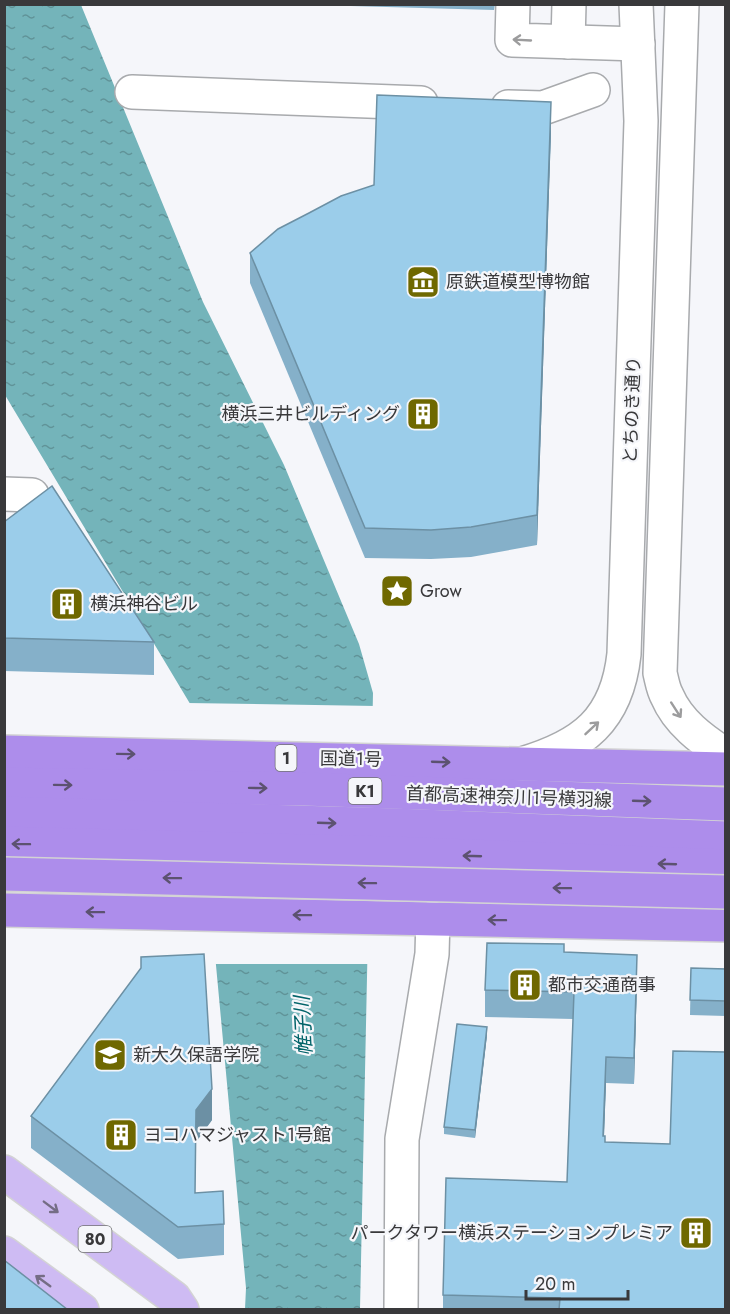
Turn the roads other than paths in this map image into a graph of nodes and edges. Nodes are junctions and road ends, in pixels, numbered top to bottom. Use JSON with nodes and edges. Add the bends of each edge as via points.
{"nodes":[{"id":1,"x":513,"y":4,"type":"edge"},
{"id":2,"x":569,"y":4,"type":"edge"},
{"id":3,"x":636,"y":4,"type":"edge"},
{"id":4,"x":682,"y":4,"type":"edge"},
{"id":5,"x":568,"y":42,"type":"junction"},
{"id":6,"x":638,"y":44,"type":"junction"},
{"id":7,"x":593,"y":90,"type":"dead end"},
{"id":8,"x":132,"y":92,"type":"dead end"},
{"id":9,"x":4,"y":752,"type":"edge"},
{"id":10,"x":726,"y":755,"type":"edge"},
{"id":11,"x":522,"y":764,"type":"junction"},
{"id":12,"x":589,"y":765,"type":"junction"},
{"id":13,"x":726,"y":769,"type":"edge"},
{"id":14,"x":4,"y":784,"type":"edge"},
{"id":15,"x":726,"y":795,"type":"edge"},
{"id":16,"x":726,"y":804,"type":"edge"},
{"id":17,"x":4,"y":813,"type":"edge"},
{"id":18,"x":184,"y":834,"type":"junction"},
{"id":19,"x":726,"y":838,"type":"edge"},
{"id":20,"x":4,"y":843,"type":"edge"},
{"id":21,"x":726,"y":866,"type":"edge"},
{"id":22,"x":4,"y":874,"type":"edge"},
{"id":23,"x":726,"y":878,"type":"edge"},
{"id":24,"x":726,"y":892,"type":"edge"},
{"id":25,"x":4,"y":910,"type":"edge"},
{"id":26,"x":433,"y":918,"type":"junction"},
{"id":27,"x":556,"y":921,"type":"junction"},
{"id":28,"x":726,"y":925,"type":"edge"},
{"id":29,"x":4,"y":1172,"type":"edge"},
{"id":30,"x":4,"y":1253,"type":"edge"},
{"id":31,"x":82,"y":1310,"type":"edge"},
{"id":32,"x":182,"y":1310,"type":"edge"},
{"id":33,"x":401,"y":1310,"type":"edge"}],
"edges":[{"from":5,"to":1,"type":"street","one_way":true,"via":[[512,40]]},
{"from":2,"to":5,"type":"street"},
{"from":3,"to":6,"type":"street","name":"とちのき通り"},
{"from":4,"to":10,"type":"street","name":"とちのき通り","one_way":true,"via":[[660,673],[666,696],[683,721]]},
{"from":5,"to":6,"type":"street"},
{"from":11,"to":6,"type":"street","name":"とちのき通り","one_way":true,"via":[[570,745],[597,723],[621,677],[641,120]]},
{"from":7,"to":8,"type":"street","via":[[543,108]]},
{"from":9,"to":11,"type":"highway","name":"国道1号","number":"1","one_way":true},
{"from":11,"to":12,"type":"highway","name":"国道1号","number":"1"},
{"from":12,"to":13,"type":"highway","name":"国道1号","number":"1"},
{"from":12,"to":15,"type":"highway","name":"国道1号","number":"1"},
{"from":14,"to":16,"type":"highway","name":"首都高速神奈川1号横羽線","number":"K1","one_way":true,"via":[[304,789]]},
{"from":17,"to":18,"type":"highway"},
{"from":18,"to":19,"type":"highway","one_way":true},
{"from":18,"to":20,"type":"highway","one_way":true},
{"from":21,"to":18,"type":"highway","one_way":true,"via":[[394,853]]},
{"from":24,"to":22,"type":"highway","one_way":true,"bridge":true},
{"from":23,"to":27,"type":"highway","via":[[683,885]]},
{"from":26,"to":25,"type":"highway","one_way":true},
{"from":27,"to":26,"type":"highway","one_way":true},
{"from":26,"to":33,"type":"street","via":[[432,954],[402,1139]]},
{"from":27,"to":28,"type":"highway"},
{"from":29,"to":32,"type":"main road","number":"80","one_way":true,"via":[[174,1298]]},
{"from":31,"to":30,"type":"main road","one_way":true}]}
